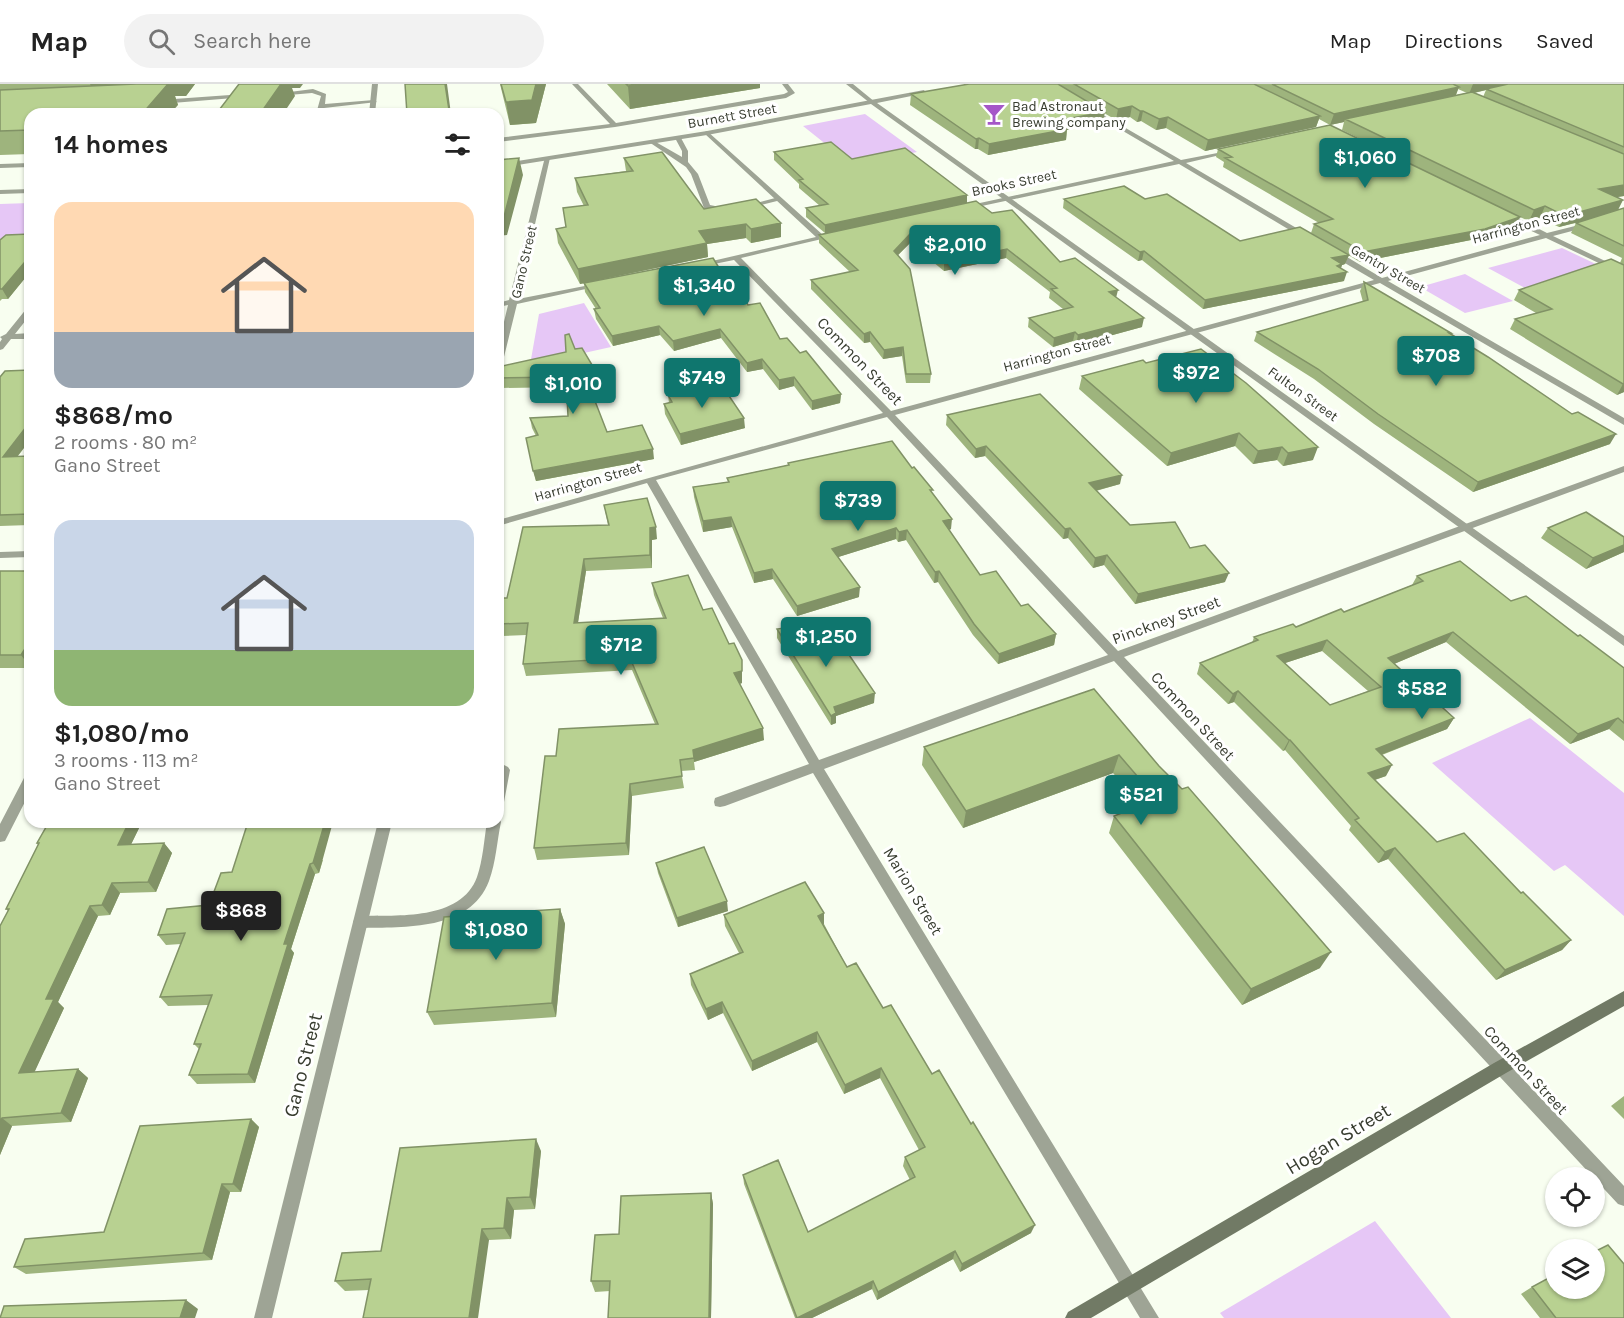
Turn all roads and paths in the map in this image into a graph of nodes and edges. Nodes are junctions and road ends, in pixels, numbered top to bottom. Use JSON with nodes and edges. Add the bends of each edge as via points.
{"nodes":[{"id":1,"x":375,"y":84,"type":"edge"},
{"id":2,"x":575,"y":84,"type":"edge"},
{"id":3,"x":785,"y":84,"type":"edge"},
{"id":4,"x":849,"y":84,"type":"edge"},
{"id":5,"x":271,"y":91,"type":"edge"},
{"id":6,"x":927,"y":92,"type":"edge"},
{"id":7,"x":252,"y":93,"type":"edge"},
{"id":8,"x":154,"y":102,"type":"edge"},
{"id":9,"x":374,"y":102,"type":"junction"},
{"id":10,"x":872,"y":102,"type":"junction"},
{"id":11,"x":323,"y":106,"type":"joint"},
{"id":12,"x":1086,"y":107,"type":"edge"},
{"id":13,"x":373,"y":108,"type":"edge"},
{"id":14,"x":615,"y":125,"type":"junction"},
{"id":15,"x":707,"y":133,"type":"junction"},
{"id":16,"x":678,"y":138,"type":"junction"},
{"id":17,"x":504,"y":139,"type":"edge"},
{"id":18,"x":652,"y":142,"type":"junction"},
{"id":19,"x":1234,"y":150,"type":"edge"},
{"id":20,"x":548,"y":158,"type":"junction"},
{"id":21,"x":686,"y":162,"type":"junction"},
{"id":22,"x":1181,"y":162,"type":"junction"},
{"id":23,"x":24,"y":165,"type":"edge"},
{"id":24,"x":504,"y":165,"type":"edge"},
{"id":25,"x":0,"y":166,"type":"edge"},
{"id":26,"x":24,"y":191,"type":"edge"},
{"id":27,"x":0,"y":192,"type":"edge"},
{"id":28,"x":779,"y":199,"type":"junction"},
{"id":29,"x":1008,"y":199,"type":"junction"},
{"id":30,"x":740,"y":208,"type":"edge"},
{"id":31,"x":732,"y":210,"type":"edge"},
{"id":32,"x":955,"y":210,"type":"edge"},
{"id":33,"x":1495,"y":210,"type":"edge"},
{"id":34,"x":1602,"y":220,"type":"edge"},
{"id":35,"x":842,"y":234,"type":"edge"},
{"id":36,"x":1546,"y":235,"type":"junction"},
{"id":37,"x":822,"y":238,"type":"junction"},
{"id":38,"x":1314,"y":240,"type":"edge"},
{"id":39,"x":1323,"y":246,"type":"edge"},
{"id":40,"x":736,"y":257,"type":"junction"},
{"id":41,"x":689,"y":267,"type":"edge"},
{"id":42,"x":1624,"y":273,"type":"edge"},
{"id":43,"x":1381,"y":280,"type":"junction"},
{"id":44,"x":608,"y":284,"type":"edge"},
{"id":45,"x":514,"y":303,"type":"junction"},
{"id":46,"x":504,"y":304,"type":"edge"},
{"id":47,"x":24,"y":316,"type":"edge"},
{"id":48,"x":1194,"y":332,"type":"junction"},
{"id":49,"x":24,"y":336,"type":"edge"},
{"id":50,"x":4,"y":337,"type":"edge"},
{"id":51,"x":504,"y":342,"type":"edge"},
{"id":52,"x":0,"y":347,"type":"edge"},
{"id":53,"x":888,"y":414,"type":"junction"},
{"id":54,"x":1624,"y":422,"type":"edge"},
{"id":55,"x":1624,"y":469,"type":"edge"},
{"id":56,"x":650,"y":480,"type":"junction"},
{"id":57,"x":504,"y":521,"type":"edge"},
{"id":58,"x":1466,"y":528,"type":"junction"},
{"id":59,"x":24,"y":554,"type":"edge"},
{"id":60,"x":0,"y":555,"type":"edge"},
{"id":61,"x":1624,"y":642,"type":"edge"},
{"id":62,"x":1115,"y":657,"type":"junction"},
{"id":63,"x":816,"y":766,"type":"junction"},
{"id":64,"x":24,"y":791,"type":"edge"},
{"id":65,"x":720,"y":802,"type":"dead end"},
{"id":66,"x":384,"y":828,"type":"edge"},
{"id":67,"x":493,"y":828,"type":"edge"},
{"id":68,"x":0,"y":837,"type":"edge"},
{"id":69,"x":360,"y":922,"type":"junction"},
{"id":70,"x":1624,"y":998,"type":"edge"},
{"id":71,"x":1500,"y":1068,"type":"junction"},
{"id":72,"x":1624,"y":1198,"type":"edge"},
{"id":73,"x":1131,"y":1286,"type":"junction"},
{"id":74,"x":262,"y":1318,"type":"edge"},
{"id":75,"x":1074,"y":1318,"type":"edge"},
{"id":76,"x":1150,"y":1318,"type":"edge"}],
"edges":[{"from":1,"to":9,"type":"street"},
{"from":2,"to":14,"type":"street"},
{"from":3,"to":14,"type":"street","via":[[792,93],[786,96]]},
{"from":4,"to":10,"type":"street","name":"Fulton Street"},
{"from":5,"to":11,"type":"street","via":[[313,91],[324,95]]},
{"from":6,"to":10,"type":"street","name":"Burnett Street"},
{"from":7,"to":8,"type":"street"},
{"from":9,"to":11,"type":"street"},
{"from":9,"to":13,"type":"street"},
{"from":10,"to":15,"type":"street","name":"Burnett Street"},
{"from":10,"to":29,"type":"street","name":"Fulton Street"},
{"from":12,"to":22,"type":"street"},
{"from":14,"to":17,"type":"street"},
{"from":15,"to":16,"type":"street","name":"Burnett Street"},
{"from":15,"to":28,"type":"street"},
{"from":16,"to":18,"type":"street","name":"Burnett Street"},
{"from":16,"to":21,"type":"street"},
{"from":18,"to":20,"type":"street","name":"Burnett Street"},
{"from":18,"to":21,"type":"street"},
{"from":19,"to":22,"type":"street","name":"Brooks Street"},
{"from":20,"to":24,"type":"street","name":"Burnett Street"},
{"from":20,"to":45,"type":"street","name":"Gano Street"},
{"from":21,"to":31,"type":"street","via":[[706,206]]},
{"from":22,"to":29,"type":"street","name":"Brooks Street"},
{"from":22,"to":38,"type":"street"},
{"from":23,"to":25,"type":"street"},
{"from":26,"to":27,"type":"street"},
{"from":28,"to":30,"type":"street"},
{"from":28,"to":37,"type":"street"},
{"from":29,"to":32,"type":"street","name":"Brooks Street"},
{"from":29,"to":48,"type":"street","name":"Fulton Street"},
{"from":33,"to":36,"type":"street"},
{"from":34,"to":36,"type":"street","name":"Harrington Street"},
{"from":35,"to":37,"type":"street"},
{"from":36,"to":42,"type":"street"},
{"from":36,"to":43,"type":"street","name":"Harrington Street"},
{"from":37,"to":40,"type":"street"},
{"from":39,"to":43,"type":"street","name":"Gentry Street"},
{"from":40,"to":41,"type":"street"},
{"from":40,"to":53,"type":"street","name":"Common Street"},
{"from":43,"to":48,"type":"street","name":"Harrington Street"},
{"from":43,"to":54,"type":"street","name":"Gentry Street"},
{"from":44,"to":45,"type":"street"},
{"from":45,"to":46,"type":"street"},
{"from":45,"to":51,"type":"street","name":"Gano Street"},
{"from":47,"to":50,"type":"street"},
{"from":48,"to":53,"type":"street","name":"Harrington Street"},
{"from":48,"to":58,"type":"street","name":"Fulton Street"},
{"from":49,"to":50,"type":"street"},
{"from":50,"to":52,"type":"street"},
{"from":53,"to":56,"type":"street","name":"Harrington Street"},
{"from":53,"to":62,"type":"street","name":"Common Street"},
{"from":55,"to":58,"type":"street","name":"Pinckney Street"},
{"from":56,"to":57,"type":"street","name":"Harrington Street"},
{"from":56,"to":63,"type":"street","name":"Marion Street"},
{"from":58,"to":61,"type":"street","name":"Fulton Street"},
{"from":58,"to":62,"type":"street","name":"Pinckney Street"},
{"from":59,"to":60,"type":"street"},
{"from":62,"to":63,"type":"street","name":"Pinckney Street"},
{"from":62,"to":71,"type":"street","name":"Common Street"},
{"from":63,"to":65,"type":"street","name":"Pinckney Street"},
{"from":63,"to":73,"type":"street","name":"Marion Street"},
{"from":64,"to":68,"type":"street"},
{"from":66,"to":69,"type":"street","name":"Gano Street"},
{"from":67,"to":69,"type":"street","via":[[482,883],[467,903],[450,912],[420,918]]},
{"from":69,"to":74,"type":"street","name":"Gano Street"},
{"from":70,"to":71,"type":"main road","name":"Hogan Street"},
{"from":71,"to":72,"type":"street","name":"Common Street"},
{"from":71,"to":73,"type":"main road","name":"Hogan Street"},
{"from":73,"to":75,"type":"main road","name":"Hogan Street"},
{"from":73,"to":76,"type":"street","name":"Marion Street"}]}
